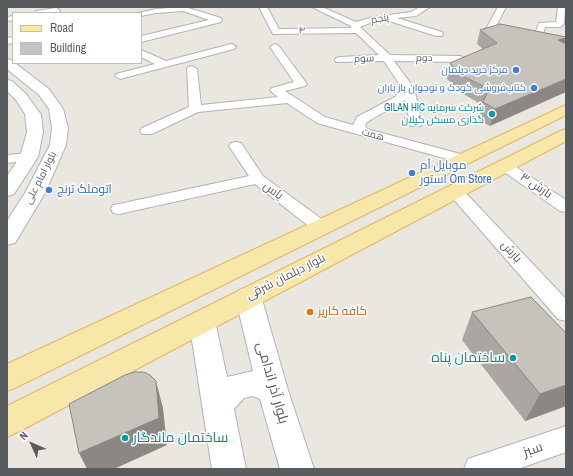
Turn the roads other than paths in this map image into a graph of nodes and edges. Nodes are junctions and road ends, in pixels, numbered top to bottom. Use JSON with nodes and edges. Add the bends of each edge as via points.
{"nodes":[{"id":1,"x":262,"y":7,"type":"edge"},
{"id":2,"x":316,"y":7,"type":"edge"},
{"id":3,"x":426,"y":7,"type":"edge"},
{"id":4,"x":502,"y":7,"type":"edge"},
{"id":5,"x":561,"y":8,"type":"edge"},
{"id":6,"x":56,"y":10,"type":"edge"},
{"id":7,"x":45,"y":12,"type":"edge"},
{"id":8,"x":364,"y":12,"type":"dead end"},
{"id":9,"x":142,"y":14,"type":"edge"},
{"id":10,"x":381,"y":18,"type":"junction"},
{"id":11,"x":357,"y":27,"type":"junction"},
{"id":12,"x":439,"y":34,"type":"dead end"},
{"id":13,"x":142,"y":39,"type":"edge"},
{"id":14,"x":231,"y":47,"type":"dead end"},
{"id":15,"x":275,"y":47,"type":"dead end"},
{"id":16,"x":142,"y":53,"type":"edge"},
{"id":17,"x":387,"y":58,"type":"junction"},
{"id":18,"x":461,"y":59,"type":"edge"},
{"id":19,"x":340,"y":60,"type":"dead end"},
{"id":20,"x":7,"y":63,"type":"edge"},
{"id":21,"x":164,"y":64,"type":"junction"},
{"id":22,"x":192,"y":69,"type":"dead end"},
{"id":23,"x":120,"y":76,"type":"dead end"},
{"id":24,"x":7,"y":84,"type":"edge"},
{"id":25,"x":408,"y":88,"type":"junction"},
{"id":26,"x":290,"y":99,"type":"junction"},
{"id":27,"x":195,"y":108,"type":"junction"},
{"id":28,"x":566,"y":109,"type":"edge"},
{"id":29,"x":416,"y":123,"type":"dead end"},
{"id":30,"x":147,"y":131,"type":"dead end"},
{"id":31,"x":362,"y":132,"type":"junction"},
{"id":32,"x":566,"y":134,"type":"edge"},
{"id":33,"x":236,"y":146,"type":"dead end"},
{"id":34,"x":29,"y":157,"type":"junction"},
{"id":35,"x":7,"y":159,"type":"edge"},
{"id":36,"x":463,"y":159,"type":"junction"},
{"id":37,"x":505,"y":166,"type":"junction"},
{"id":38,"x":258,"y":179,"type":"junction"},
{"id":39,"x":7,"y":190,"type":"edge"},
{"id":40,"x":455,"y":191,"type":"junction"},
{"id":41,"x":566,"y":207,"type":"edge"},
{"id":42,"x":119,"y":209,"type":"dead end"},
{"id":43,"x":321,"y":227,"type":"junction"},
{"id":44,"x":7,"y":238,"type":"edge"},
{"id":45,"x":232,"y":270,"type":"junction"},
{"id":46,"x":248,"y":296,"type":"junction"},
{"id":47,"x":566,"y":313,"type":"edge"},
{"id":48,"x":202,"y":321,"type":"junction"},
{"id":49,"x":7,"y":378,"type":"edge"},
{"id":50,"x":273,"y":390,"type":"junction"},
{"id":51,"x":217,"y":406,"type":"junction"},
{"id":52,"x":7,"y":422,"type":"edge"},
{"id":53,"x":566,"y":439,"type":"edge"},
{"id":54,"x":230,"y":469,"type":"edge"},
{"id":55,"x":297,"y":469,"type":"edge"},
{"id":56,"x":478,"y":469,"type":"edge"}],
"edges":[{"from":1,"to":11,"type":"street","name":"۴","via":[[276,32]]},
{"from":2,"to":11,"type":"street"},
{"from":3,"to":10,"type":"street","name":"پنجم","via":[[413,14]]},
{"from":4,"to":5,"type":"street","via":[[487,30],[536,42],[542,25],[560,24]]},
{"from":6,"to":7,"type":"street"},
{"from":8,"to":10,"type":"street"},
{"from":9,"to":13,"type":"street","via":[[184,9],[218,20]]},
{"from":10,"to":11,"type":"street","name":"پنجم"},
{"from":10,"to":12,"type":"street"},
{"from":11,"to":17,"type":"street"},
{"from":14,"to":21,"type":"street"},
{"from":15,"to":26,"type":"street","name":"همت","via":[[302,84],[276,90]]},
{"from":16,"to":21,"type":"street"},
{"from":17,"to":18,"type":"street","name":"دوم"},
{"from":17,"to":19,"type":"street","name":"سوم"},
{"from":17,"to":25,"type":"street"},
{"from":20,"to":44,"type":"main road","name":"بلوار امام علی","via":[[44,92],[56,109],[60,128],[58,146],[35,193]]},
{"from":21,"to":23,"type":"street"},
{"from":22,"to":27,"type":"street"},
{"from":24,"to":34,"type":"main road","name":"بلوار امام علی","via":[[21,97],[33,114],[35,132]]},
{"from":25,"to":29,"type":"street"},
{"from":25,"to":31,"type":"street","via":[[399,100],[361,120],[359,125]]},
{"from":26,"to":27,"type":"street"},
{"from":26,"to":31,"type":"street","name":"همت","via":[[321,120]]},
{"from":27,"to":30,"type":"street"},
{"from":28,"to":36,"type":"main road"},
{"from":31,"to":36,"type":"street","name":"همت"},
{"from":32,"to":37,"type":"main road","name":"بلوار دیلمان شرقی"},
{"from":33,"to":38,"type":"street","name":"یاس"},
{"from":34,"to":35,"type":"street"},
{"from":34,"to":39,"type":"main road","name":"بلوار امام علی"},
{"from":36,"to":37,"type":"main road"},
{"from":36,"to":43,"type":"main road"},
{"from":37,"to":40,"type":"main road","name":"بلوار دیلمان شرقی"},
{"from":37,"to":41,"type":"street","name":"بارش ۳"},
{"from":38,"to":42,"type":"street"},
{"from":38,"to":43,"type":"street","name":"یاس"},
{"from":40,"to":46,"type":"main road","name":"بلوار دیلمان شرقی"},
{"from":40,"to":47,"type":"street","name":"بارش"},
{"from":43,"to":45,"type":"main road"},
{"from":45,"to":48,"type":"main road","via":[[201,300],[198,312]]},
{"from":45,"to":49,"type":"main road"},
{"from":46,"to":48,"type":"main road","name":"بلوار دیلمان شرقی"},
{"from":46,"to":50,"type":"main road","name":"بلوار آذر اندامی"},
{"from":48,"to":51,"type":"main road"},
{"from":48,"to":52,"type":"main road","name":"بلوار دیلمان شرقی"},
{"from":50,"to":51,"type":"main road","via":[[252,383],[234,388]]},
{"from":50,"to":55,"type":"main road","name":"بلوار آذر اندامی"},
{"from":51,"to":54,"type":"main road"},
{"from":53,"to":56,"type":"street","name":"سبز"}]}
